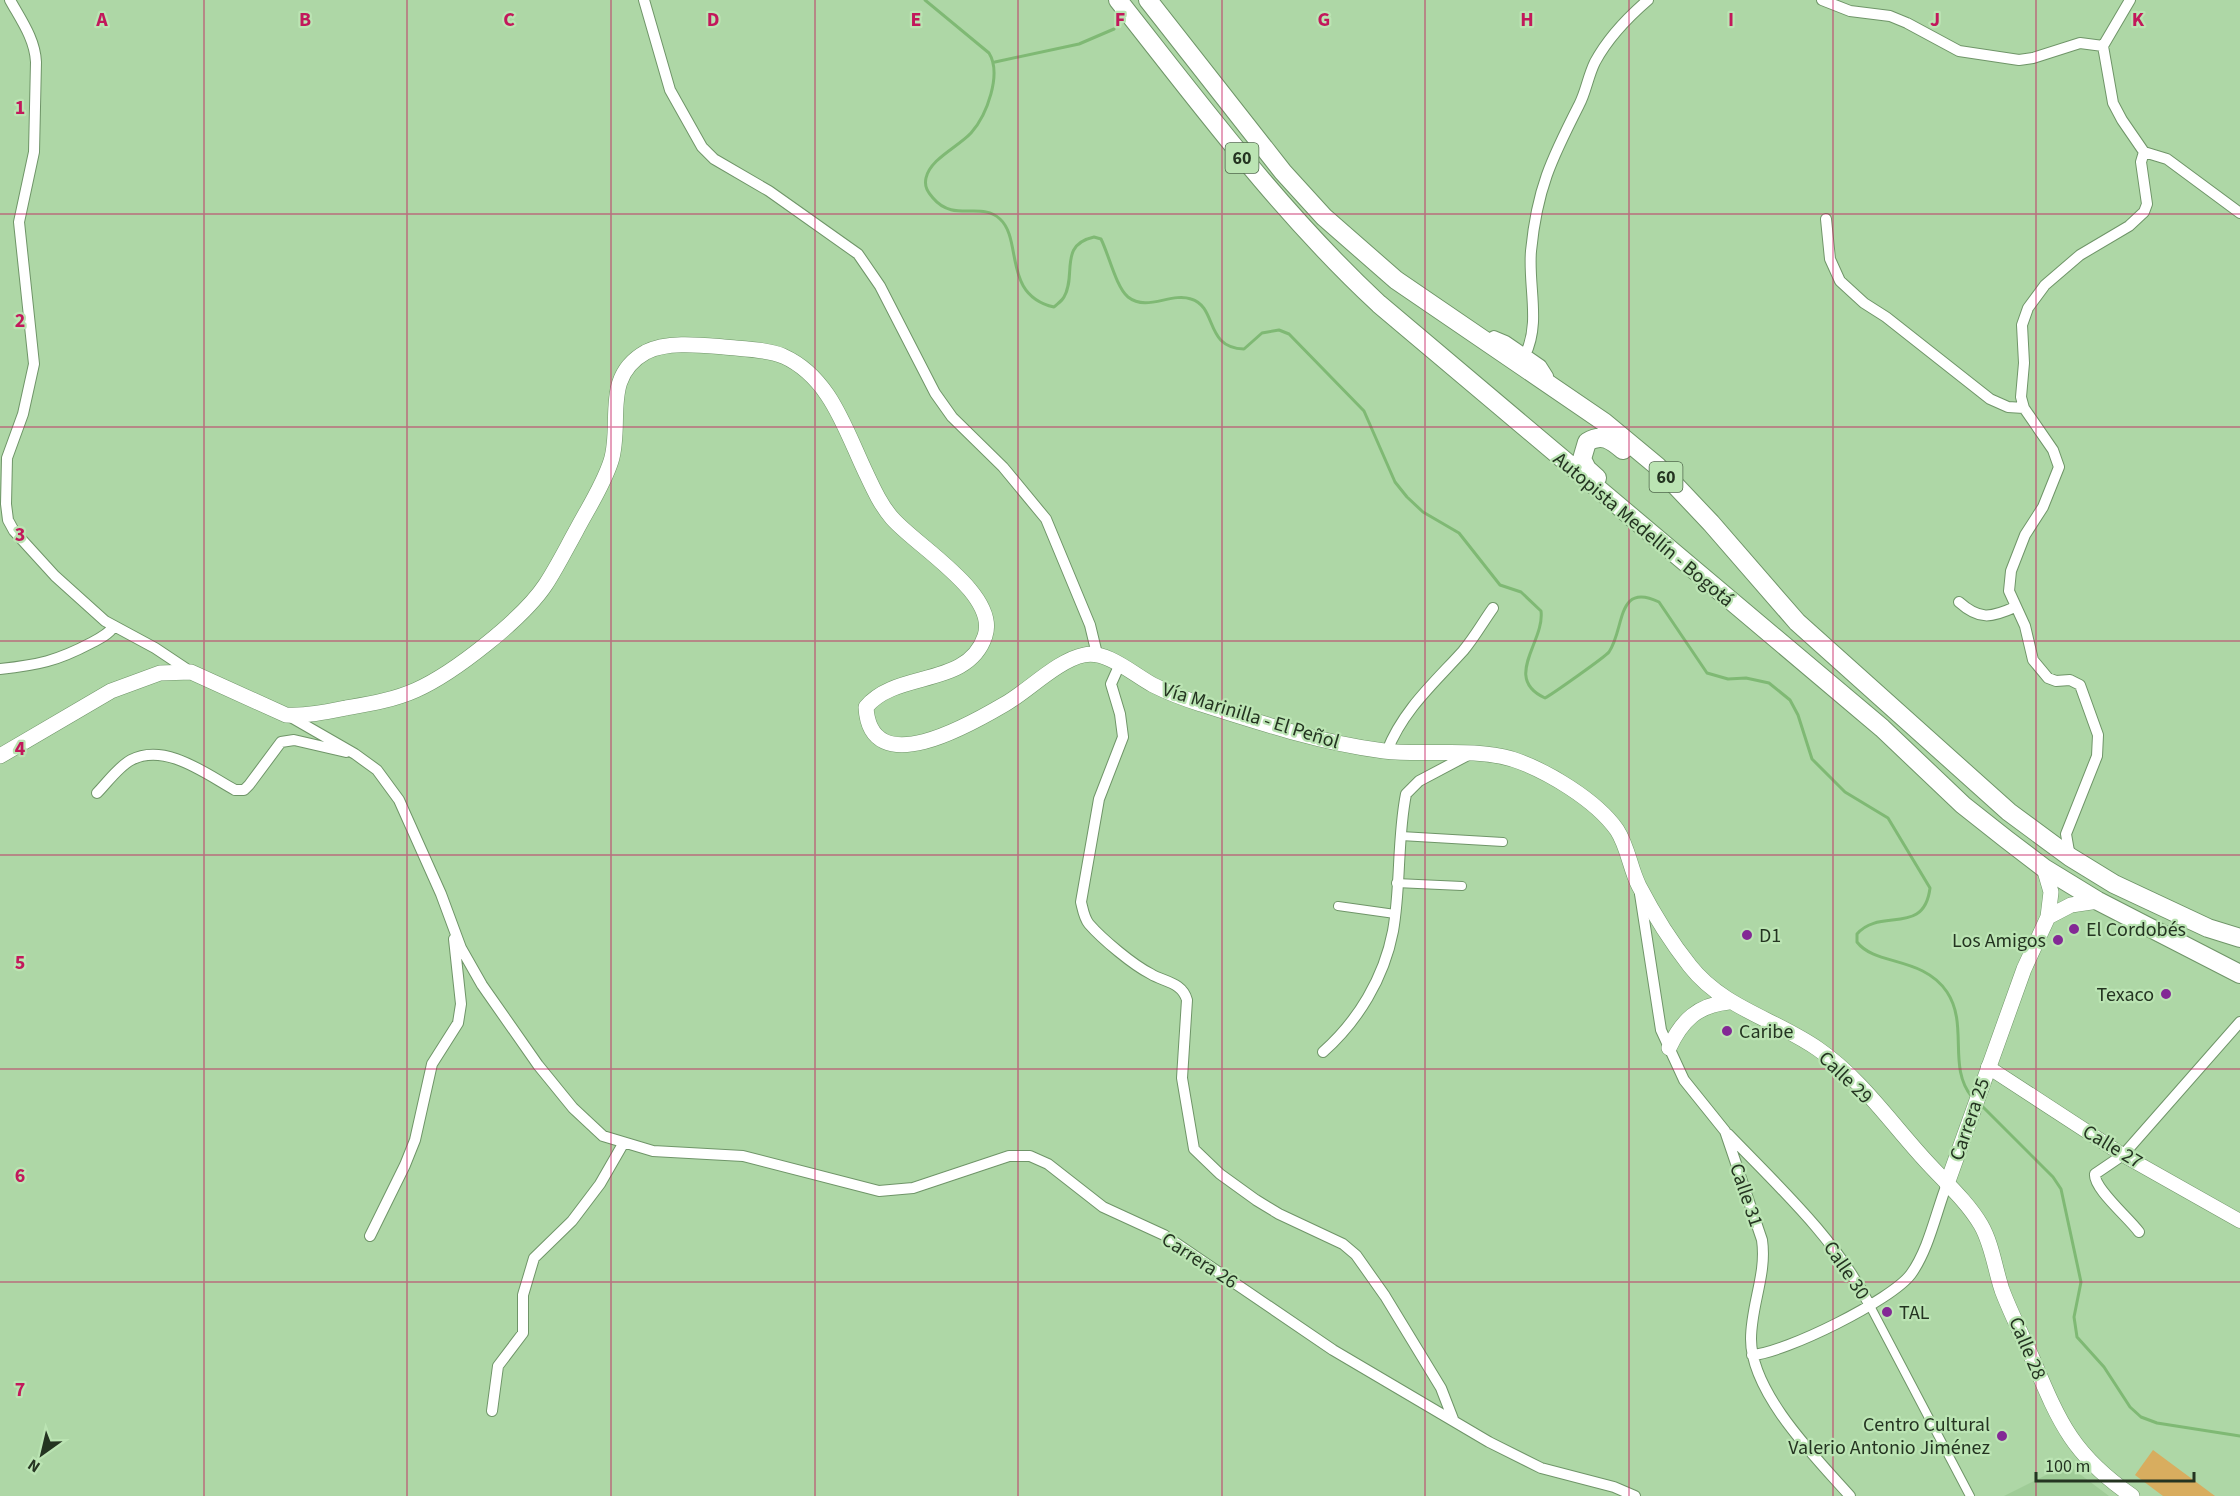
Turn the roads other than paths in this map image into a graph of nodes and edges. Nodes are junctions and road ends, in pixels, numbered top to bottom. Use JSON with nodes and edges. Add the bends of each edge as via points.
{"nodes":[{"id":1,"x":10,"y":0,"type":"edge"},
{"id":2,"x":644,"y":0,"type":"edge"},
{"id":3,"x":1118,"y":0,"type":"edge"},
{"id":4,"x":1148,"y":0,"type":"edge"},
{"id":5,"x":1648,"y":0,"type":"edge"},
{"id":6,"x":1822,"y":0,"type":"edge"},
{"id":7,"x":2130,"y":0,"type":"edge"},
{"id":8,"x":2103,"y":46,"type":"junction"},
{"id":9,"x":2144,"y":152,"type":"junction"},
{"id":10,"x":2240,"y":213,"type":"edge"},
{"id":11,"x":1826,"y":219,"type":"dead end"},
{"id":12,"x":1485,"y":341,"type":"junction"},
{"id":13,"x":1525,"y":355,"type":"junction"},
{"id":14,"x":1549,"y":385,"type":"junction"},
{"id":15,"x":2024,"y":408,"type":"junction"},
{"id":16,"x":1710,"y":523,"type":"junction"},
{"id":17,"x":1652,"y":536,"type":"junction"},
{"id":18,"x":1959,"y":602,"type":"dead end"},
{"id":19,"x":1492,"y":608,"type":"dead end"},
{"id":20,"x":2015,"y":608,"type":"junction"},
{"id":21,"x":114,"y":626,"type":"junction"},
{"id":22,"x":1097,"y":654,"type":"junction"},
{"id":23,"x":1119,"y":666,"type":"junction"},
{"id":24,"x":0,"y":669,"type":"edge"},
{"id":25,"x":191,"y":672,"type":"junction"},
{"id":26,"x":286,"y":715,"type":"junction"},
{"id":27,"x":1387,"y":752,"type":"junction"},
{"id":28,"x":1471,"y":753,"type":"junction"},
{"id":29,"x":355,"y":754,"type":"junction"},
{"id":30,"x":0,"y":756,"type":"edge"},
{"id":31,"x":97,"y":793,"type":"dead end"},
{"id":32,"x":1401,"y":836,"type":"junction"},
{"id":33,"x":1503,"y":842,"type":"dead end"},
{"id":34,"x":2070,"y":857,"type":"junction"},
{"id":35,"x":2044,"y":868,"type":"junction"},
{"id":36,"x":1396,"y":883,"type":"junction"},
{"id":37,"x":1638,"y":884,"type":"junction"},
{"id":38,"x":1462,"y":886,"type":"dead end"},
{"id":39,"x":2098,"y":902,"type":"junction"},
{"id":40,"x":1338,"y":906,"type":"dead end"},
{"id":41,"x":1395,"y":914,"type":"junction"},
{"id":42,"x":2048,"y":917,"type":"junction"},
{"id":43,"x":452,"y":924,"type":"junction"},
{"id":44,"x":2240,"y":938,"type":"edge"},
{"id":45,"x":2240,"y":974,"type":"edge"},
{"id":46,"x":1729,"y":1002,"type":"junction"},
{"id":47,"x":2240,"y":1022,"type":"edge"},
{"id":48,"x":1669,"y":1048,"type":"junction"},
{"id":49,"x":1323,"y":1052,"type":"dead end"},
{"id":50,"x":1988,"y":1067,"type":"junction"},
{"id":51,"x":1725,"y":1131,"type":"junction"},
{"id":52,"x":623,"y":1144,"type":"junction"},
{"id":53,"x":2123,"y":1155,"type":"junction"},
{"id":54,"x":1947,"y":1184,"type":"junction"},
{"id":55,"x":2240,"y":1221,"type":"edge"},
{"id":56,"x":2139,"y":1232,"type":"dead end"},
{"id":57,"x":370,"y":1236,"type":"dead end"},
{"id":58,"x":1869,"y":1304,"type":"junction"},
{"id":59,"x":1752,"y":1355,"type":"junction"},
{"id":60,"x":492,"y":1411,"type":"dead end"},
{"id":61,"x":1453,"y":1419,"type":"junction"},
{"id":62,"x":1635,"y":1496,"type":"edge"},
{"id":63,"x":1850,"y":1496,"type":"edge"},
{"id":64,"x":1970,"y":1496,"type":"edge"},
{"id":65,"x":2132,"y":1496,"type":"edge"}],
"edges":[{"from":1,"to":21,"type":"street","via":[[27,29],[36,62],[34,152],[19,222],[34,364],[8,458],[7,512],[14,531],[55,576]]},
{"from":2,"to":22,"type":"street","via":[[670,90],[702,147],[714,159],[769,191],[858,254],[880,286],[935,393],[952,417],[1004,467],[1046,519],[1090,625]]},
{"from":3,"to":17,"type":"highway","name":"Autopista Medellín - Bogotá","number":"60","via":[[1264,186],[1346,273]]},
{"from":4,"to":12,"type":"highway","name":"Autopista Medellín - Bogotá","number":"60","via":[[1283,172],[1324,217],[1396,280]]},
{"from":5,"to":13,"type":"street","via":[[1628,18],[1594,64],[1580,104],[1547,169],[1537,204],[1531,254],[1533,319]]},
{"from":6,"to":8,"type":"street","via":[[1850,11],[1890,16],[1959,51],[2019,60],[2080,44]]},
{"from":7,"to":8,"type":"street"},
{"from":8,"to":9,"type":"street","via":[[2113,103]]},
{"from":9,"to":10,"type":"street","via":[[2167,159]]},
{"from":9,"to":15,"type":"street","via":[[2144,212],[2130,226],[2062,269],[2044,285],[2024,316]]},
{"from":11,"to":15,"type":"street","via":[[1830,259],[1840,281],[1990,399],[2008,407]]},
{"from":12,"to":13,"type":"street","via":[[1500,337]]},
{"from":12,"to":14,"type":"highway","name":"Autopista Medellín - Bogotá","number":"60"},
{"from":13,"to":14,"type":"street","via":[[1545,370]]},
{"from":14,"to":16,"type":"highway","name":"Autopista Medellín - Bogotá","number":"60","via":[[1657,466]]},
{"from":15,"to":20,"type":"street","via":[[2054,450],[2059,467],[2011,571],[2008,583]]},
{"from":16,"to":17,"type":"highway","via":[[1690,516],[1615,443],[1601,437],[1593,439],[1583,449],[1584,464],[1643,517]]},
{"from":16,"to":34,"type":"highway","name":"Autopista Medellín - Bogotá","number":"60","via":[[1766,589],[1830,654],[2009,812]]},
{"from":17,"to":35,"type":"highway","name":"Autopista Medellín - Bogotá","number":"60","via":[[1882,728],[1963,805]]},
{"from":18,"to":20,"type":"street","via":[[1982,617]]},
{"from":19,"to":27,"type":"street","via":[[1465,648],[1409,710]]},
{"from":20,"to":34,"type":"street","via":[[2025,626],[2033,660],[2048,678],[2080,685],[2098,735],[2097,756],[2066,834]]},
{"from":21,"to":24,"type":"street","via":[[102,637],[60,659]]},
{"from":21,"to":25,"type":"street"},
{"from":22,"to":23,"type":"main road","name":"Vía Marinilla - El Peñol"},
{"from":22,"to":26,"type":"main road","via":[[1065,663],[1004,705],[943,736],[898,746],[879,738],[866,718],[869,703],[877,694],[952,671],[966,662],[986,635],[987,623],[981,607],[972,591],[882,507],[834,403],[802,368],[782,356],[750,349],[663,347],[632,363],[620,381],[614,401],[614,448],[606,476],[545,585],[516,617],[454,668],[415,691],[370,704],[302,716]]},
{"from":23,"to":27,"type":"main road","name":"Vía Marinilla - El Peñol","via":[[1186,699],[1320,738]]},
{"from":23,"to":61,"type":"street","via":[[1111,684],[1123,737],[1099,799],[1081,902],[1083,913],[1089,923],[1140,967],[1179,986],[1185,993],[1182,1078],[1191,1144],[1198,1156],[1256,1200],[1343,1244],[1356,1256],[1442,1388]]},
{"from":25,"to":26,"type":"main road"},
{"from":25,"to":30,"type":"main road","via":[[160,673],[128,683]]},
{"from":26,"to":29,"type":"street","name":"Carrera 26"},
{"from":27,"to":28,"type":"main road","name":"Vía Marinilla - El Peñol"},
{"from":28,"to":32,"type":"street","via":[[1410,787]]},
{"from":28,"to":37,"type":"main road","name":"Vía Marinilla - El Peñol","via":[[1521,762],[1593,804],[1616,828]]},
{"from":29,"to":31,"type":"street","via":[[294,740],[281,742],[244,790],[236,790],[179,760],[149,754],[130,761]]},
{"from":29,"to":43,"type":"street","name":"Carrera 26","via":[[377,770],[399,800]]},
{"from":32,"to":33,"type":"street"},
{"from":32,"to":36,"type":"street"},
{"from":34,"to":44,"type":"highway","name":"Autopista Medellín - Bogotá","number":"60","via":[[2162,907]]},
{"from":35,"to":39,"type":"highway","name":"Autopista Medellín - Bogotá","number":"60"},
{"from":35,"to":42,"type":"main road","name":"Carrera 25","via":[[2051,892]]},
{"from":36,"to":38,"type":"street"},
{"from":36,"to":41,"type":"street"},
{"from":37,"to":46,"type":"main road","name":"Calle 29","via":[[1690,966]]},
{"from":37,"to":48,"type":"street","name":"Calle 31","via":[[1658,1014]]},
{"from":39,"to":42,"type":"main road","via":[[2071,906]]},
{"from":39,"to":45,"type":"highway","name":"Autopista Medellín - Bogotá","number":"60"},
{"from":40,"to":41,"type":"street"},
{"from":41,"to":49,"type":"street","via":[[1391,939],[1366,1001],[1343,1034]]},
{"from":42,"to":50,"type":"main road","name":"Carrera 25"},
{"from":43,"to":52,"type":"street","name":"Carrera 26","via":[[482,986],[538,1065],[595,1129]]},
{"from":43,"to":57,"type":"street","via":[[461,1004],[458,1023],[432,1064],[415,1140]]},
{"from":46,"to":48,"type":"main road","via":[[1699,1010],[1686,1020]]},
{"from":46,"to":54,"type":"main road","name":"Calle 29","via":[[1802,1038],[1837,1063]]},
{"from":47,"to":53,"type":"street"},
{"from":48,"to":51,"type":"street","name":"Calle 31","via":[[1698,1100]]},
{"from":50,"to":53,"type":"street","name":"Calle 27"},
{"from":50,"to":54,"type":"main road","name":"Carrera 25"},
{"from":51,"to":58,"type":"street","name":"Calle 30","via":[[1831,1244],[1848,1265]]},
{"from":51,"to":59,"type":"street","name":"Calle 31","via":[[1765,1258],[1753,1314]]},
{"from":52,"to":60,"type":"street","via":[[572,1221],[534,1258],[523,1295],[523,1333],[498,1366]]},
{"from":52,"to":61,"type":"street","name":"Carrera 26","via":[[653,1151],[743,1156],[879,1191],[913,1188],[1010,1156],[1030,1156],[1048,1164],[1103,1207],[1164,1235],[1333,1350]]},
{"from":53,"to":55,"type":"street","name":"Calle 27"},
{"from":53,"to":56,"type":"street","via":[[2100,1169],[2094,1180]]},
{"from":54,"to":58,"type":"street","name":"Carrera 25","via":[[1914,1268],[1902,1283]]},
{"from":54,"to":65,"type":"main road","name":"Calle 28","via":[[1982,1227],[2003,1291],[2062,1427],[2085,1458]]},
{"from":58,"to":59,"type":"street","name":"Carrera 25","via":[[1793,1344]]},
{"from":58,"to":64,"type":"street","name":"Calle 30"},
{"from":59,"to":63,"type":"street","name":"Calle 31","via":[[1792,1431]]},
{"from":61,"to":62,"type":"street","name":"Carrera 26","via":[[1541,1468]]}]}
